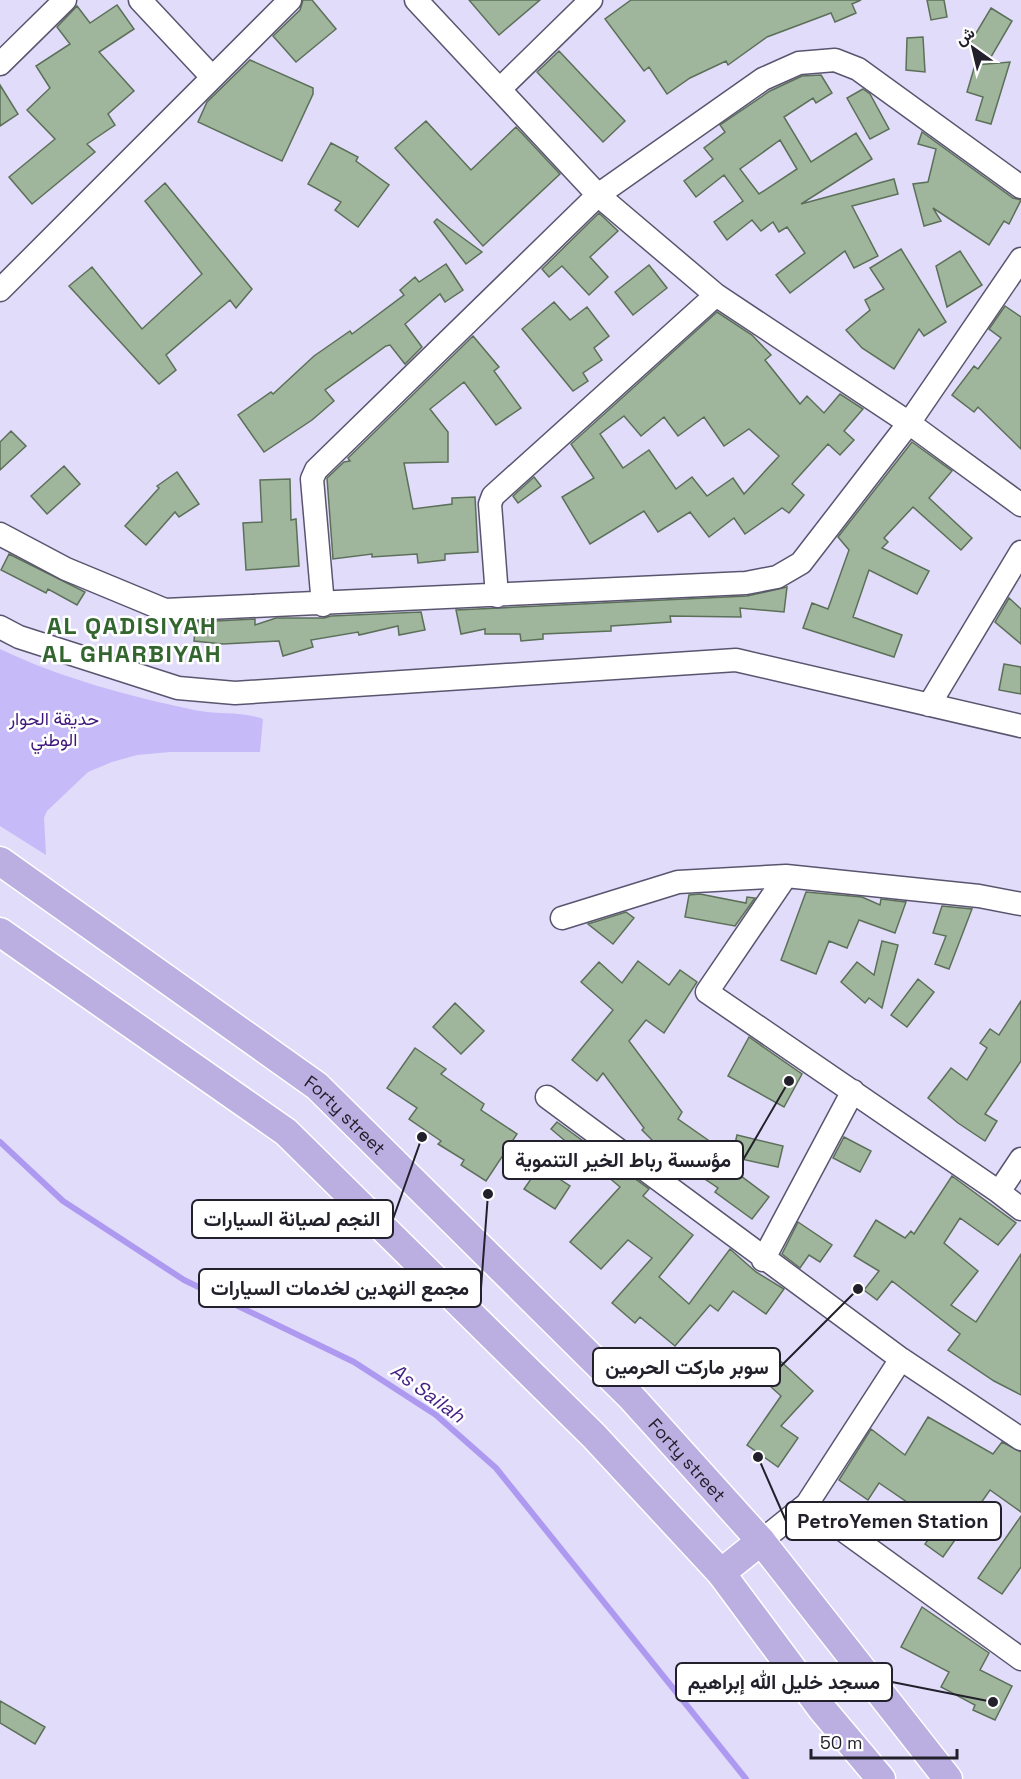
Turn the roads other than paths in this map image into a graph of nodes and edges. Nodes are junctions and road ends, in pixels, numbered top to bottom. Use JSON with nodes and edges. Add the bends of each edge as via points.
{"nodes":[{"id":1,"x":64,"y":0,"type":"edge"},
{"id":2,"x":140,"y":0,"type":"edge"},
{"id":3,"x":290,"y":0,"type":"edge"},
{"id":4,"x":416,"y":0,"type":"edge"},
{"id":5,"x":591,"y":0,"type":"edge"},
{"id":6,"x":0,"y":64,"type":"edge"},
{"id":7,"x":212,"y":77,"type":"junction"},
{"id":8,"x":501,"y":88,"type":"junction"},
{"id":9,"x":1021,"y":187,"type":"edge"},
{"id":10,"x":598,"y":195,"type":"junction"},
{"id":11,"x":1021,"y":259,"type":"edge"},
{"id":12,"x":0,"y":290,"type":"edge"},
{"id":13,"x":716,"y":295,"type":"junction"},
{"id":14,"x":909,"y":423,"type":"junction"},
{"id":15,"x":1021,"y":506,"type":"edge"},
{"id":16,"x":0,"y":534,"type":"edge"},
{"id":17,"x":1021,"y":552,"type":"edge"},
{"id":18,"x":497,"y":596,"type":"junction"},
{"id":19,"x":323,"y":605,"type":"junction"},
{"id":20,"x":0,"y":627,"type":"edge"},
{"id":21,"x":929,"y":705,"type":"junction"},
{"id":22,"x":1021,"y":726,"type":"edge"},
{"id":23,"x":0,"y":861,"type":"edge"},
{"id":24,"x":786,"y":876,"type":"junction"},
{"id":25,"x":1021,"y":904,"type":"edge"},
{"id":26,"x":562,"y":918,"type":"dead end"},
{"id":27,"x":0,"y":932,"type":"edge"},
{"id":28,"x":853,"y":1091,"type":"junction"},
{"id":29,"x":547,"y":1097,"type":"dead end"},
{"id":30,"x":1021,"y":1159,"type":"edge"},
{"id":31,"x":999,"y":1192,"type":"junction"},
{"id":32,"x":1021,"y":1209,"type":"edge"},
{"id":33,"x":764,"y":1260,"type":"junction"},
{"id":34,"x":902,"y":1359,"type":"junction"},
{"id":35,"x":1021,"y":1438,"type":"edge"},
{"id":36,"x":807,"y":1504,"type":"junction"},
{"id":37,"x":761,"y":1541,"type":"junction"},
{"id":38,"x":721,"y":1573,"type":"junction"},
{"id":39,"x":1021,"y":1659,"type":"edge"},
{"id":40,"x":881,"y":1779,"type":"edge"},
{"id":41,"x":948,"y":1779,"type":"edge"}],
"edges":[{"from":1,"to":6,"type":"street"},
{"from":2,"to":7,"type":"street"},
{"from":3,"to":7,"type":"street"},
{"from":4,"to":8,"type":"street"},
{"from":5,"to":8,"type":"street"},
{"from":7,"to":12,"type":"street"},
{"from":8,"to":10,"type":"street"},
{"from":9,"to":10,"type":"street","via":[[858,69],[836,60],[799,63],[763,79]]},
{"from":10,"to":13,"type":"street"},
{"from":10,"to":19,"type":"street","via":[[316,470],[312,478]]},
{"from":11,"to":14,"type":"street"},
{"from":13,"to":14,"type":"street"},
{"from":13,"to":18,"type":"street","via":[[493,496],[490,504]]},
{"from":14,"to":15,"type":"street"},
{"from":14,"to":18,"type":"street","via":[[801,563],[777,577],[746,583]]},
{"from":16,"to":19,"type":"street","via":[[66,569],[165,610]]},
{"from":17,"to":21,"type":"street"},
{"from":18,"to":19,"type":"street"},
{"from":20,"to":21,"type":"street","via":[[19,637],[178,688],[235,693],[736,660]]},
{"from":21,"to":22,"type":"street"},
{"from":23,"to":37,"type":"main road","name":"Forty street","via":[[317,1086],[632,1398]]},
{"from":24,"to":25,"type":"street"},
{"from":24,"to":26,"type":"street","via":[[678,882]]},
{"from":24,"to":28,"type":"street","via":[[707,992]]},
{"from":27,"to":38,"type":"main road","via":[[286,1132],[594,1436]]},
{"from":28,"to":31,"type":"street"},
{"from":28,"to":33,"type":"street"},
{"from":29,"to":33,"type":"street"},
{"from":30,"to":31,"type":"street"},
{"from":31,"to":32,"type":"street"},
{"from":33,"to":34,"type":"street"},
{"from":34,"to":35,"type":"street"},
{"from":34,"to":36,"type":"street"},
{"from":36,"to":37,"type":"street"},
{"from":36,"to":39,"type":"street"},
{"from":37,"to":38,"type":"main road"},
{"from":37,"to":41,"type":"main road","name":"Forty street"},
{"from":38,"to":40,"type":"main road","via":[[822,1709]]}]}
